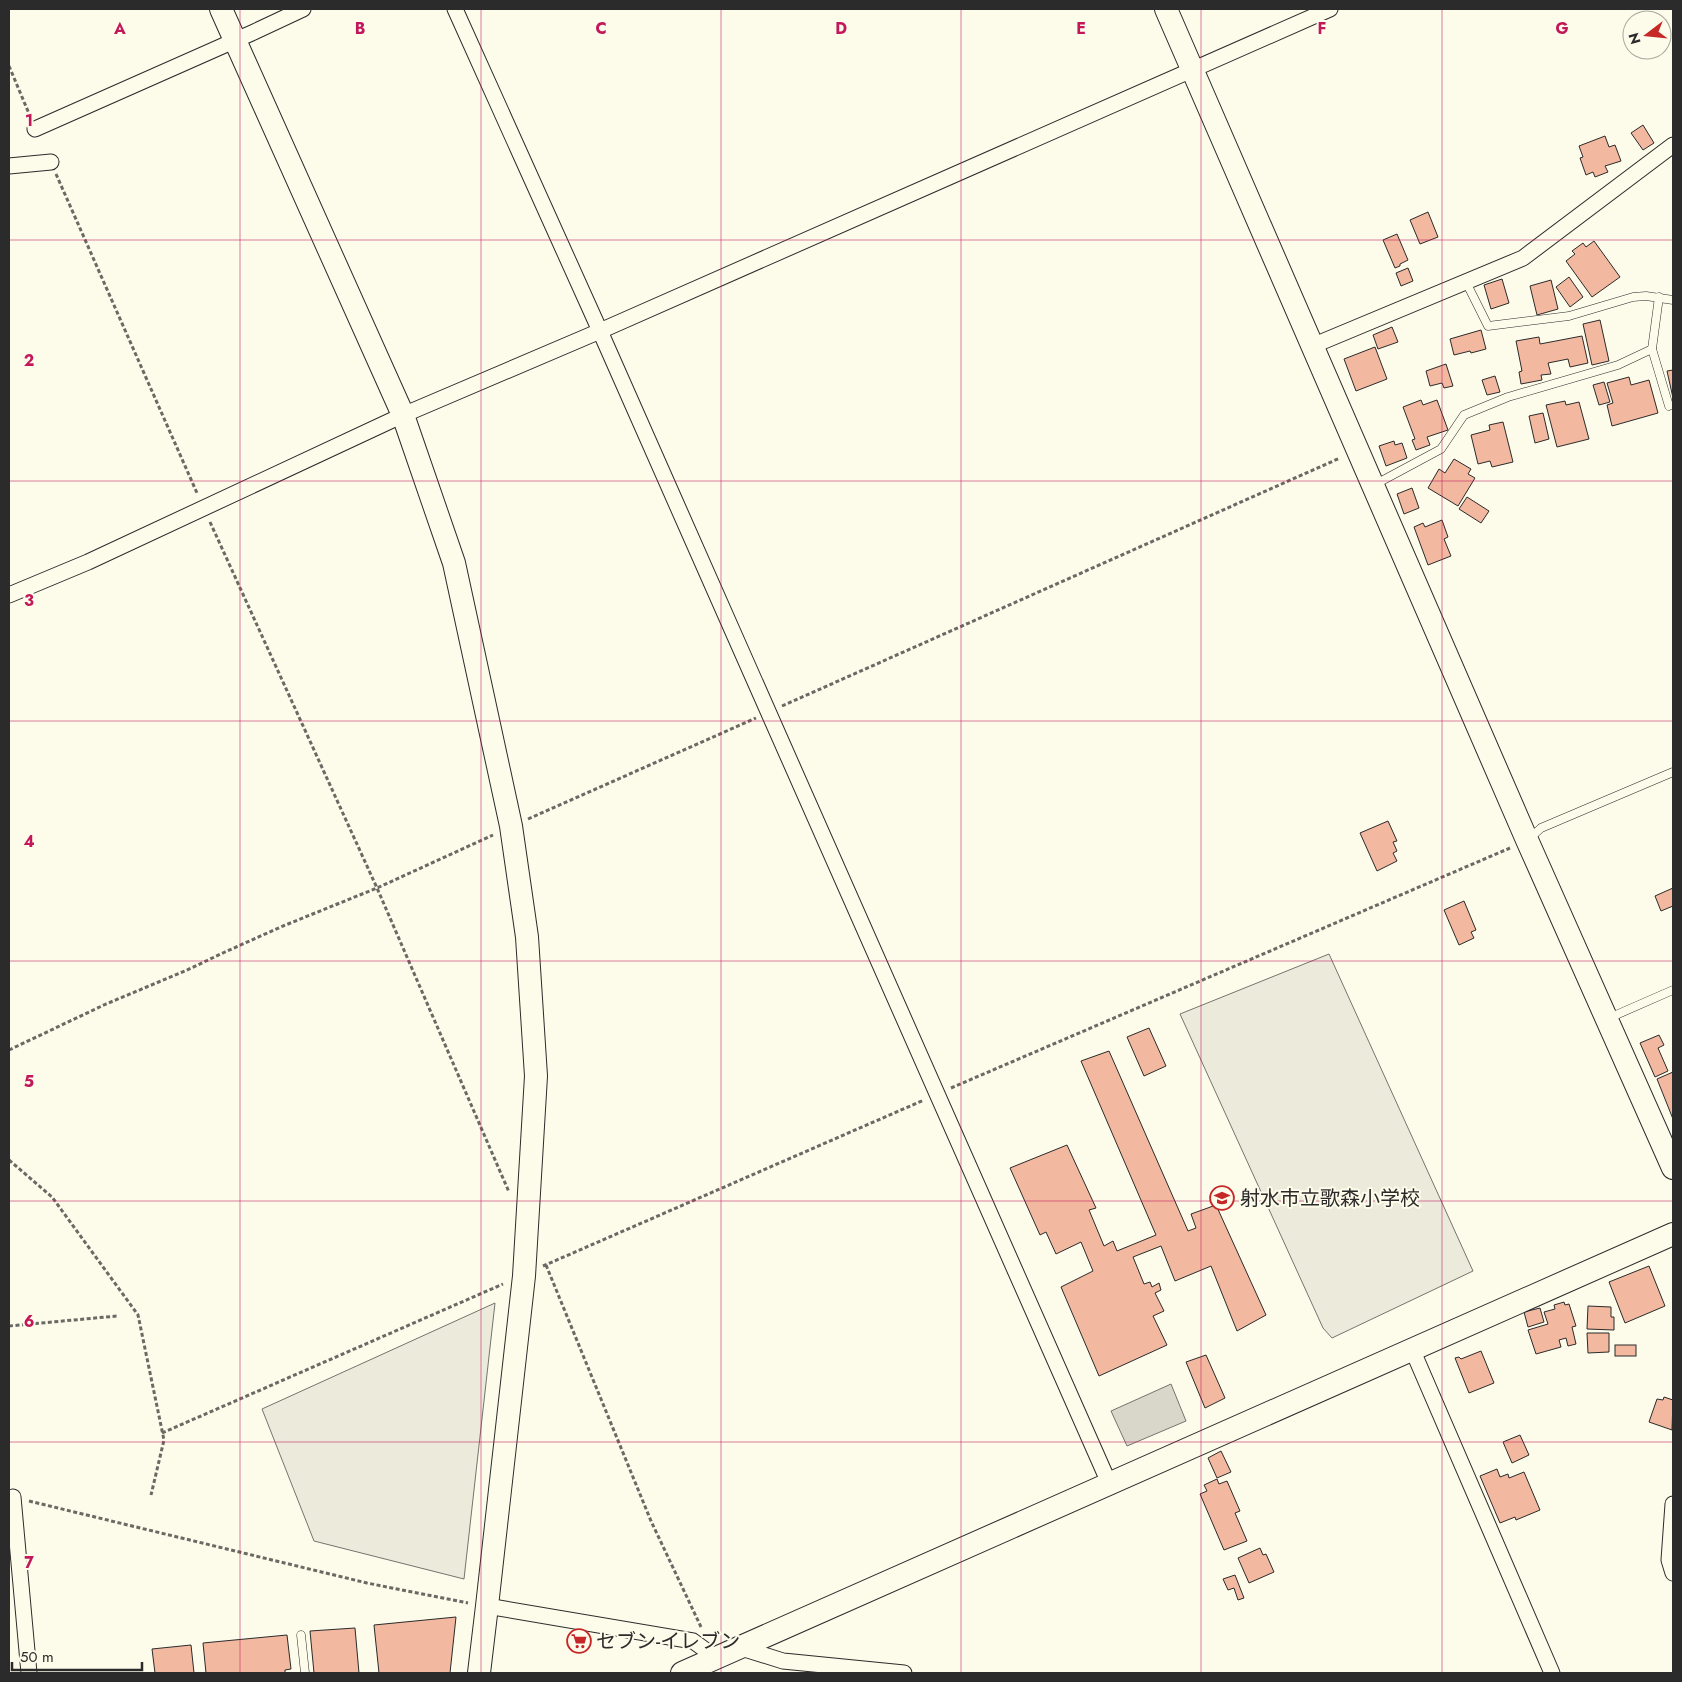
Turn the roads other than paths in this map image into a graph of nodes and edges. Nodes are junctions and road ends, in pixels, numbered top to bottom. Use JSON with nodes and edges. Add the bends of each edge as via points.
{"nodes":[{"id":1,"x":222,"y":9,"type":"edge"},
{"id":2,"x":303,"y":9,"type":"edge"},
{"id":3,"x":455,"y":9,"type":"edge"},
{"id":4,"x":1166,"y":9,"type":"edge"},
{"id":5,"x":1330,"y":9,"type":"edge"},
{"id":6,"x":235,"y":40,"type":"junction"},
{"id":7,"x":1192,"y":70,"type":"junction"},
{"id":8,"x":35,"y":129,"type":"road end"},
{"id":9,"x":1673,"y":145,"type":"edge"},
{"id":10,"x":50,"y":162,"type":"road end"},
{"id":11,"x":9,"y":166,"type":"edge"},
{"id":12,"x":1466,"y":282,"type":"junction"},
{"id":13,"x":1659,"y":297,"type":"junction"},
{"id":14,"x":1673,"y":300,"type":"edge"},
{"id":15,"x":600,"y":331,"type":"junction"},
{"id":16,"x":1312,"y":346,"type":"junction"},
{"id":17,"x":1652,"y":349,"type":"junction"},
{"id":18,"x":1669,"y":406,"type":"dead end"},
{"id":19,"x":403,"y":414,"type":"junction"},
{"id":20,"x":1373,"y":486,"type":"junction"},
{"id":21,"x":9,"y":595,"type":"edge"},
{"id":22,"x":1673,"y":772,"type":"edge"},
{"id":23,"x":1527,"y":840,"type":"junction"},
{"id":24,"x":1673,"y":990,"type":"edge"},
{"id":25,"x":1607,"y":1019,"type":"junction"},
{"id":26,"x":1673,"y":1168,"type":"edge"},
{"id":27,"x":1673,"y":1234,"type":"edge"},
{"id":28,"x":1412,"y":1349,"type":"junction"},
{"id":29,"x":1109,"y":1483,"type":"junction"},
{"id":30,"x":13,"y":1497,"type":"road end"},
{"id":31,"x":1673,"y":1504,"type":"edge"},
{"id":32,"x":1673,"y":1573,"type":"edge"},
{"id":33,"x":487,"y":1606,"type":"junction"},
{"id":34,"x":301,"y":1634,"type":"dead end"},
{"id":35,"x":738,"y":1647,"type":"junction"},
{"id":36,"x":718,"y":1665,"type":"edge"},
{"id":37,"x":29,"y":1673,"type":"edge"},
{"id":38,"x":305,"y":1673,"type":"edge"},
{"id":39,"x":478,"y":1673,"type":"edge"},
{"id":40,"x":682,"y":1673,"type":"edge"},
{"id":41,"x":904,"y":1673,"type":"edge"},
{"id":42,"x":1552,"y":1673,"type":"edge"}],
"edges":[{"from":1,"to":6,"type":"street"},
{"from":2,"to":6,"type":"street"},
{"from":3,"to":15,"type":"street"},
{"from":4,"to":7,"type":"street"},
{"from":5,"to":7,"type":"street"},
{"from":6,"to":8,"type":"street"},
{"from":6,"to":19,"type":"street"},
{"from":7,"to":15,"type":"street"},
{"from":7,"to":16,"type":"street"},
{"from":9,"to":12,"type":"street","via":[[1523,258]]},
{"from":10,"to":11,"type":"street"},
{"from":12,"to":13,"type":"lane","via":[[1488,326],[1569,316],[1633,297]]},
{"from":12,"to":16,"type":"street"},
{"from":13,"to":14,"type":"lane"},
{"from":13,"to":17,"type":"lane"},
{"from":15,"to":19,"type":"street"},
{"from":15,"to":29,"type":"street"},
{"from":16,"to":20,"type":"street"},
{"from":17,"to":18,"type":"lane"},
{"from":17,"to":20,"type":"lane","via":[[1618,365],[1508,397],[1464,415],[1441,449]]},
{"from":19,"to":21,"type":"street","via":[[88,562]]},
{"from":19,"to":33,"type":"street","via":[[454,563],[511,826],[527,937],[536,1076],[524,1276]]},
{"from":20,"to":23,"type":"street"},
{"from":22,"to":23,"type":"lane","via":[[1541,828]]},
{"from":23,"to":25,"type":"street"},
{"from":24,"to":25,"type":"lane"},
{"from":25,"to":26,"type":"street"},
{"from":27,"to":28,"type":"street"},
{"from":28,"to":29,"type":"street"},
{"from":28,"to":42,"type":"street"},
{"from":29,"to":35,"type":"street"},
{"from":30,"to":37,"type":"street"},
{"from":31,"to":32,"type":"street","via":[[1669,1560]]},
{"from":33,"to":36,"type":"street","via":[[694,1641]]},
{"from":33,"to":39,"type":"street"},
{"from":34,"to":38,"type":"lane"},
{"from":35,"to":36,"type":"street"},
{"from":35,"to":41,"type":"street","via":[[784,1661]]},
{"from":36,"to":40,"type":"street"}]}
